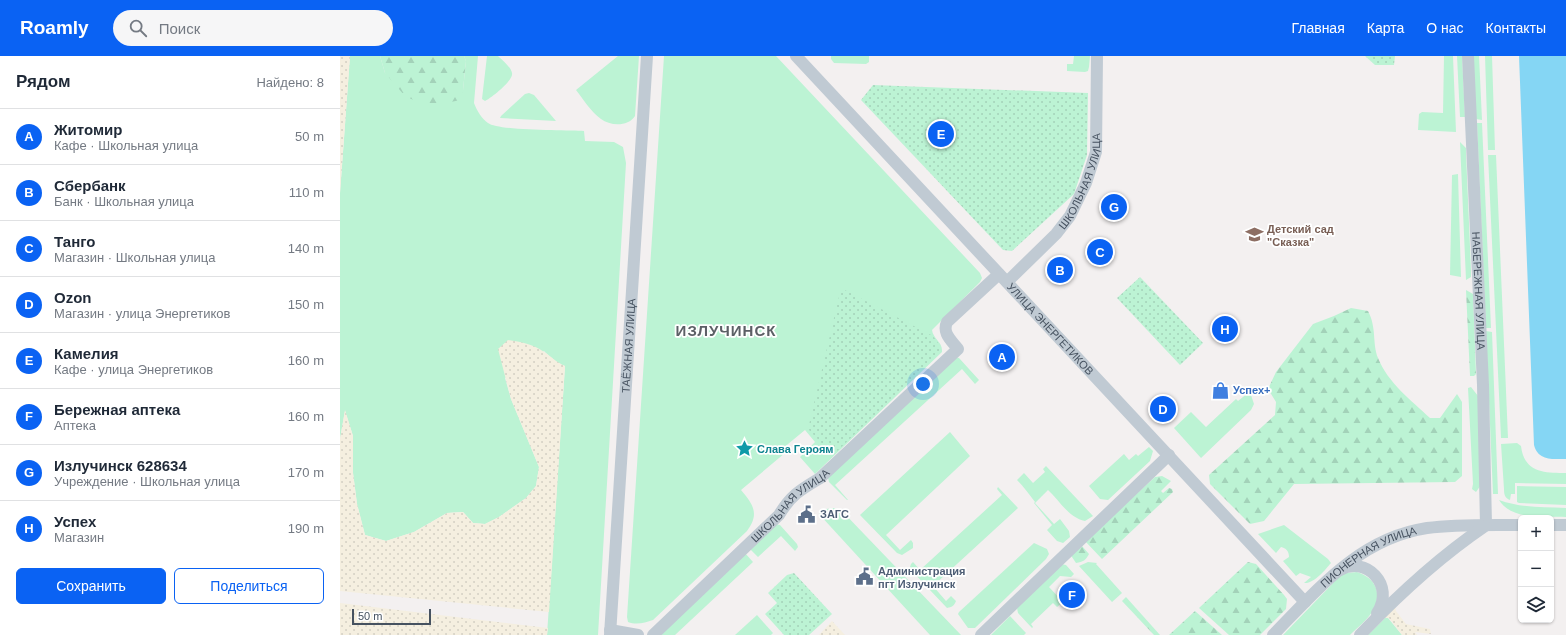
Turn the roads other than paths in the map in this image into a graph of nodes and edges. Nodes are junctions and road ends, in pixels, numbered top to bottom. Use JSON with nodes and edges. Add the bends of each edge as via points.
{"nodes":[{"id":1,"x":647,"y":56,"type":"edge"},
{"id":2,"x":796,"y":56,"type":"edge"},
{"id":3,"x":1097,"y":56,"type":"edge"},
{"id":4,"x":1468,"y":56,"type":"edge"},
{"id":5,"x":1003,"y":278,"type":"junction"},
{"id":6,"x":1168,"y":456,"type":"junction"},
{"id":7,"x":1486,"y":525,"type":"junction"},
{"id":8,"x":1518,"y":525,"type":"edge"},
{"id":9,"x":1554,"y":525,"type":"edge"},
{"id":10,"x":1566,"y":525,"type":"edge"},
{"id":11,"x":1333,"y":575,"type":"junction"},
{"id":12,"x":1305,"y":602,"type":"junction"},
{"id":13,"x":1364,"y":631,"type":"edge"},
{"id":14,"x":610,"y":633,"type":"edge"},
{"id":15,"x":638,"y":635,"type":"edge"},
{"id":16,"x":652,"y":635,"type":"edge"},
{"id":17,"x":981,"y":635,"type":"edge"},
{"id":18,"x":1273,"y":635,"type":"edge"}],
"edges":[{"from":1,"to":14,"type":"street","name":"ТАЁЖНАЯ УЛИЦА"},
{"from":2,"to":5,"type":"street","name":"УЛИЦА ЭНЕРГЕТИКОВ"},
{"from":3,"to":5,"type":"street","name":"ШКОЛЬНАЯ УЛИЦА","via":[[1096,152],[1086,183],[1074,209],[1056,234]]},
{"from":4,"to":7,"type":"street","name":"НАБЕРЕЖНАЯ УЛИЦА","via":[[1483,385]]},
{"from":5,"to":6,"type":"street","name":"УЛИЦА ЭНЕРГЕТИКОВ"},
{"from":5,"to":16,"type":"street","name":"ШКОЛЬНАЯ УЛИЦА","via":[[947,322],[946,334],[958,349],[820,478],[800,489],[779,515]]},
{"from":6,"to":12,"type":"street","name":"УЛИЦА ЭНЕРГЕТИКОВ"},
{"from":6,"to":17,"type":"street"},
{"from":7,"to":8,"type":"street","name":"ПИОНЕРНАЯ УЛИЦА"},
{"from":7,"to":11,"type":"street","name":"ПИОНЕРНАЯ УЛИЦА","via":[[1428,528],[1395,536],[1366,549]]},
{"from":7,"to":13,"type":"street","via":[[1425,571]]},
{"from":9,"to":10,"type":"street"},
{"from":11,"to":12,"type":"street","name":"ПИОНЕРНАЯ УЛИЦА"},
{"from":11,"to":13,"type":"street","via":[[1344,568],[1358,567],[1372,573],[1383,587],[1383,603]]},
{"from":12,"to":18,"type":"street","name":"ПИОНЕРНАЯ УЛИЦА"},
{"from":14,"to":15,"type":"street"}]}
